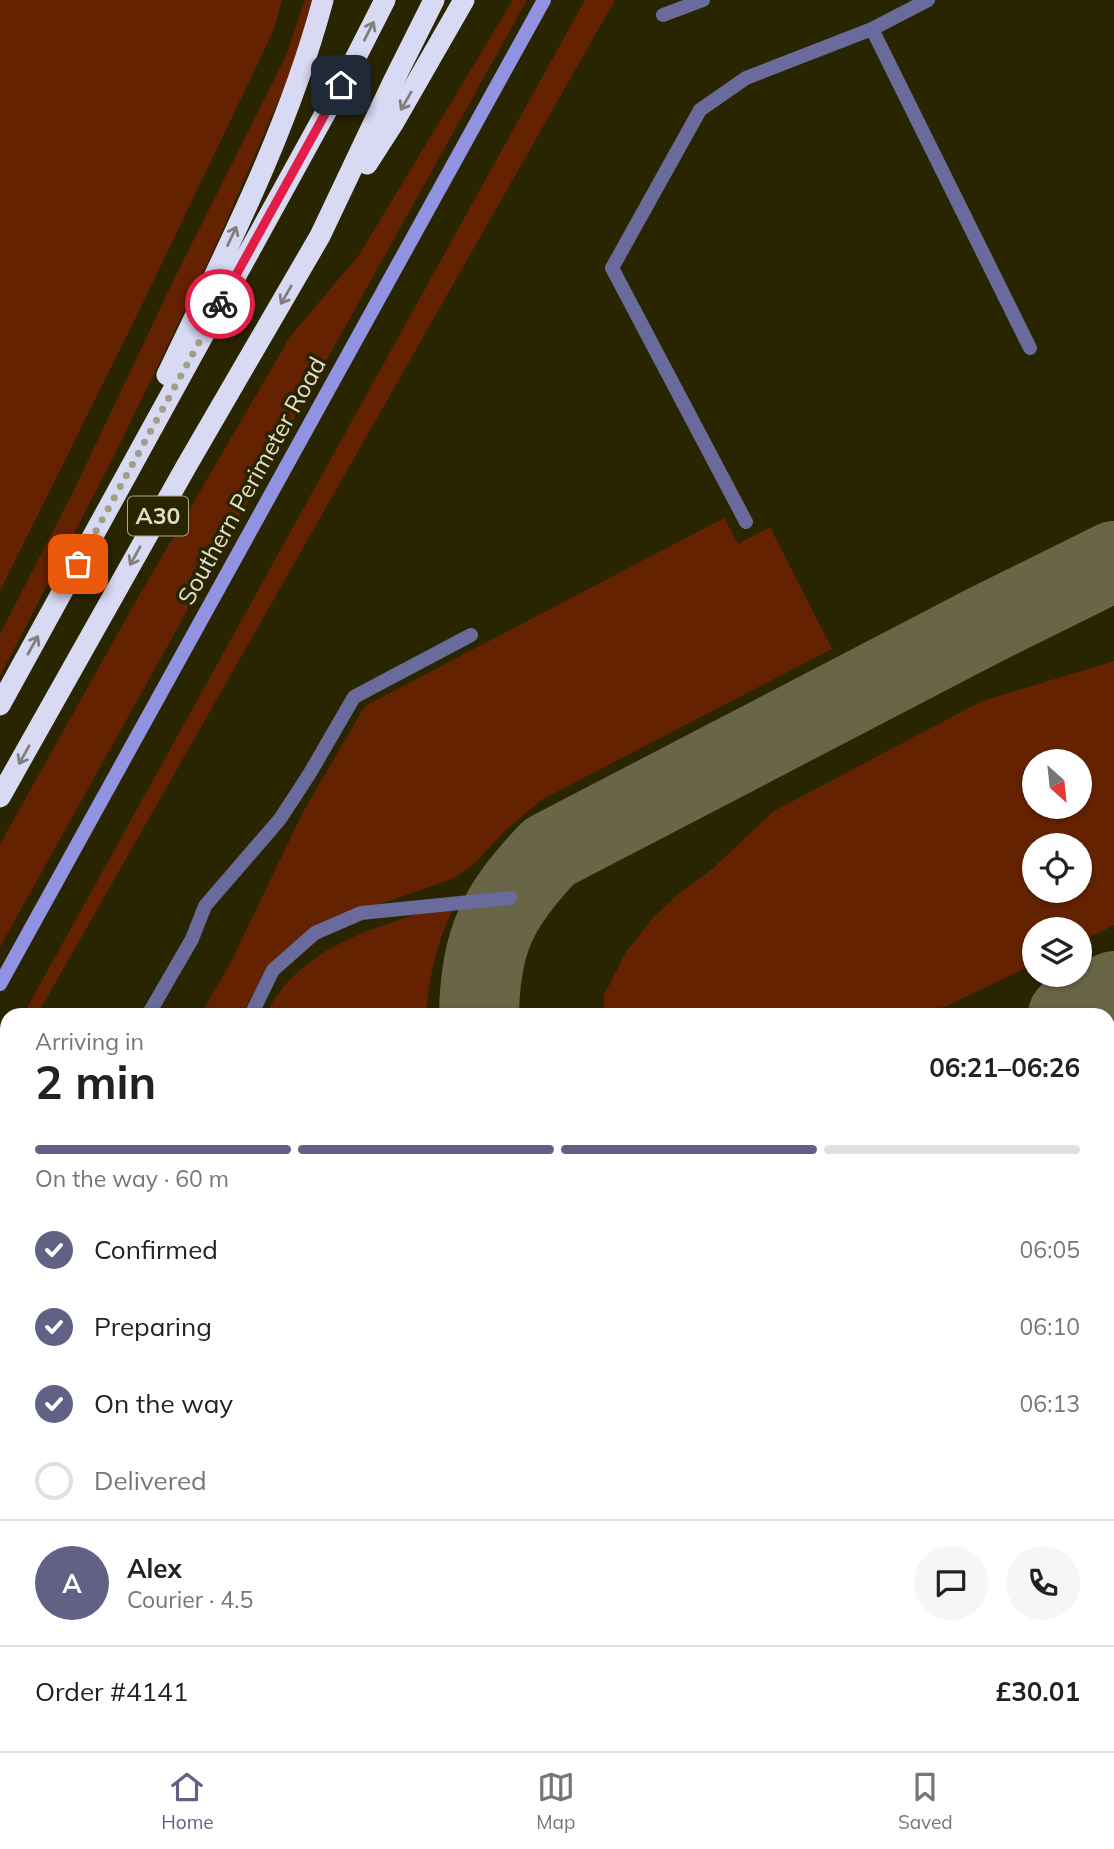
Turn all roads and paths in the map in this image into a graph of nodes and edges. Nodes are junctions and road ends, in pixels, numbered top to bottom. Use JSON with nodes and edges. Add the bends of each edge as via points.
{"nodes":[{"id":1,"x":323,"y":0,"type":"edge"},
{"id":2,"x":385,"y":0,"type":"edge"},
{"id":3,"x":434,"y":0,"type":"edge"},
{"id":4,"x":464,"y":0,"type":"edge"},
{"id":5,"x":544,"y":0,"type":"edge"},
{"id":6,"x":703,"y":0,"type":"edge"},
{"id":7,"x":928,"y":0,"type":"edge"},
{"id":8,"x":663,"y":15,"type":"dead end"},
{"id":9,"x":872,"y":29,"type":"junction"},
{"id":10,"x":320,"y":236,"type":"junction"},
{"id":11,"x":1030,"y":348,"type":"dead end"},
{"id":12,"x":746,"y":522,"type":"dead end"},
{"id":13,"x":78,"y":564,"type":"junction"},
{"id":14,"x":471,"y":635,"type":"dead end"},
{"id":15,"x":0,"y":705,"type":"edge"},
{"id":16,"x":0,"y":797,"type":"edge"},
{"id":17,"x":510,"y":898,"type":"dead end"},
{"id":18,"x":0,"y":984,"type":"edge"},
{"id":19,"x":152,"y":1008,"type":"edge"},
{"id":20,"x":254,"y":1008,"type":"edge"}],
"edges":[{"from":13,"to":1,"type":"highway","one_way":true,"via":[[257,183],[312,43]]},
{"from":13,"to":2,"type":"highway","number":"A30","one_way":true},
{"from":3,"to":10,"type":"highway","number":"A30"},
{"from":4,"to":10,"type":"highway","one_way":true},
{"from":5,"to":18,"type":"street","name":"Southern Perimeter Road"},
{"from":6,"to":8,"type":"lane"},
{"from":7,"to":9,"type":"lane"},
{"from":9,"to":11,"type":"lane"},
{"from":9,"to":12,"type":"lane","via":[[746,78],[700,110],[612,268]]},
{"from":10,"to":16,"type":"highway","number":"A30","one_way":true},
{"from":15,"to":13,"type":"highway","number":"A30","one_way":true},
{"from":14,"to":19,"type":"lane","via":[[354,697],[280,819],[205,906],[192,939]]},
{"from":17,"to":20,"type":"lane","via":[[361,913],[315,933],[273,970]]}]}
